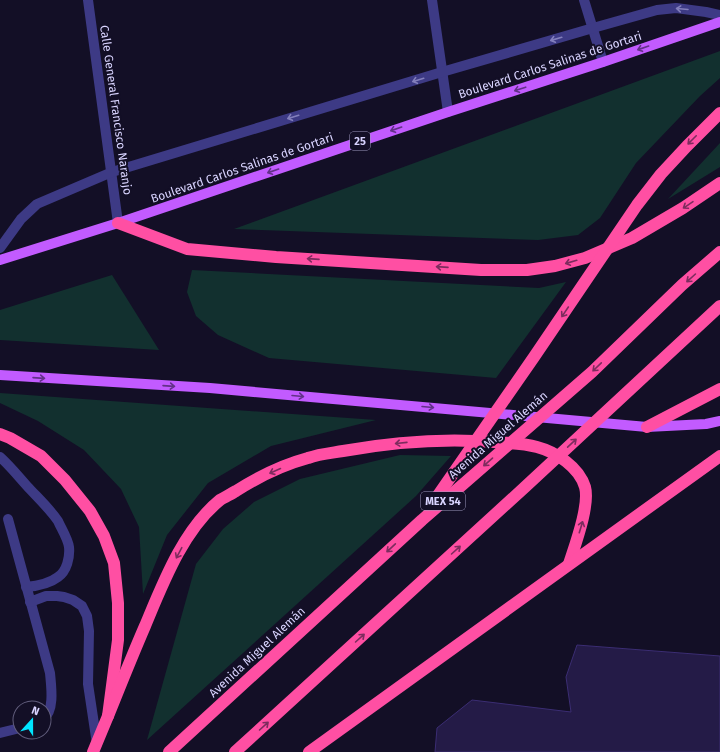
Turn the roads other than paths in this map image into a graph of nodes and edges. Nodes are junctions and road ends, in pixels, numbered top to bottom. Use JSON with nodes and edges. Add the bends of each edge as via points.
{"nodes":[{"id":1,"x":88,"y":0,"type":"edge"},
{"id":2,"x":432,"y":0,"type":"edge"},
{"id":3,"x":584,"y":0,"type":"edge"},
{"id":4,"x":720,"y":15,"type":"edge"},
{"id":5,"x":720,"y":22,"type":"edge"},
{"id":6,"x":593,"y":28,"type":"junction"},
{"id":7,"x":603,"y":62,"type":"junction"},
{"id":8,"x":442,"y":72,"type":"junction"},
{"id":9,"x":448,"y":112,"type":"junction"},
{"id":10,"x":720,"y":113,"type":"edge"},
{"id":11,"x":112,"y":172,"type":"junction"},
{"id":12,"x":720,"y":183,"type":"edge"},
{"id":13,"x":118,"y":223,"type":"junction"},
{"id":14,"x":0,"y":248,"type":"edge"},
{"id":15,"x":720,"y":252,"type":"edge"},
{"id":16,"x":0,"y":260,"type":"edge"},
{"id":17,"x":720,"y":306,"type":"edge"},
{"id":18,"x":0,"y":375,"type":"edge"},
{"id":19,"x":720,"y":389,"type":"edge"},
{"id":20,"x":720,"y":421,"type":"edge"},
{"id":21,"x":647,"y":427,"type":"junction"},
{"id":22,"x":0,"y":434,"type":"edge"},
{"id":23,"x":720,"y":456,"type":"edge"},
{"id":24,"x":0,"y":457,"type":"edge"},
{"id":25,"x":8,"y":519,"type":"dead end"},
{"id":26,"x":422,"y":520,"type":"junction"},
{"id":27,"x":569,"y":564,"type":"junction"},
{"id":28,"x":26,"y":587,"type":"junction"},
{"id":29,"x":30,"y":602,"type":"junction"},
{"id":30,"x":52,"y":700,"type":"edge"},
{"id":31,"x":108,"y":716,"type":"junction"},
{"id":32,"x":12,"y":730,"type":"edge"},
{"id":33,"x":0,"y":733,"type":"edge"},
{"id":34,"x":95,"y":748,"type":"edge"},
{"id":35,"x":168,"y":752,"type":"edge"},
{"id":36,"x":235,"y":752,"type":"edge"},
{"id":37,"x":308,"y":752,"type":"edge"}],
"edges":[{"from":1,"to":11,"type":"street","name":"Calle General Francisco Naranjo"},
{"from":2,"to":8,"type":"street"},
{"from":3,"to":6,"type":"street"},
{"from":4,"to":6,"type":"street","one_way":true,"via":[[676,8],[656,10]]},
{"from":5,"to":7,"type":"main road","name":"Boulevard Carlos Salinas de Gortari","number":"25","one_way":true},
{"from":6,"to":7,"type":"street"},
{"from":6,"to":8,"type":"street","one_way":true},
{"from":7,"to":9,"type":"main road","name":"Boulevard Carlos Salinas de Gortari","number":"25","one_way":true},
{"from":8,"to":9,"type":"street"},
{"from":8,"to":11,"type":"street","one_way":true},
{"from":9,"to":13,"type":"main road","name":"Boulevard Carlos Salinas de Gortari","number":"25","one_way":true},
{"from":10,"to":26,"type":"highway","one_way":true,"bridge":true,"via":[[661,174],[637,205]]},
{"from":11,"to":13,"type":"street","name":"Calle General Francisco Naranjo"},
{"from":11,"to":14,"type":"street","via":[[38,204],[20,219]]},
{"from":12,"to":13,"type":"highway","one_way":true,"via":[[632,238],[586,258],[526,270],[482,270],[187,249]]},
{"from":13,"to":16,"type":"main road","name":"Boulevard Carlos Salinas de Gortari","number":"25"},
{"from":15,"to":26,"type":"highway","name":"Avenida Miguel Alemán","number":"MEX 54","one_way":true,"bridge":true,"via":[[592,372]]},
{"from":36,"to":17,"type":"highway","one_way":true,"bridge":true},
{"from":18,"to":21,"type":"main road","one_way":true,"via":[[210,388]]},
{"from":19,"to":21,"type":"highway"},
{"from":20,"to":21,"type":"main road"},
{"from":22,"to":31,"type":"highway","via":[[41,456],[90,511],[104,536],[114,563],[118,603],[118,640]]},
{"from":23,"to":27,"type":"highway"},
{"from":24,"to":28,"type":"street","via":[[57,521],[69,546],[66,569],[60,577],[39,586]]},
{"from":25,"to":28,"type":"street"},
{"from":26,"to":35,"type":"highway","name":"Avenida Miguel Alemán","number":"MEX 54","one_way":true,"bridge":true},
{"from":27,"to":31,"type":"highway","one_way":true,"via":[[583,520],[585,487],[579,474],[570,464],[553,453],[537,447],[512,443],[428,440],[370,446],[308,458],[274,470],[245,485],[205,514],[187,538],[169,571]]},
{"from":27,"to":37,"type":"highway"},
{"from":28,"to":29,"type":"street"},
{"from":29,"to":30,"type":"street","via":[[50,673]]},
{"from":29,"to":34,"type":"street","via":[[46,596],[64,597],[73,600],[85,611],[89,631],[88,684]]},
{"from":31,"to":34,"type":"highway"},
{"from":32,"to":33,"type":"street"}]}
